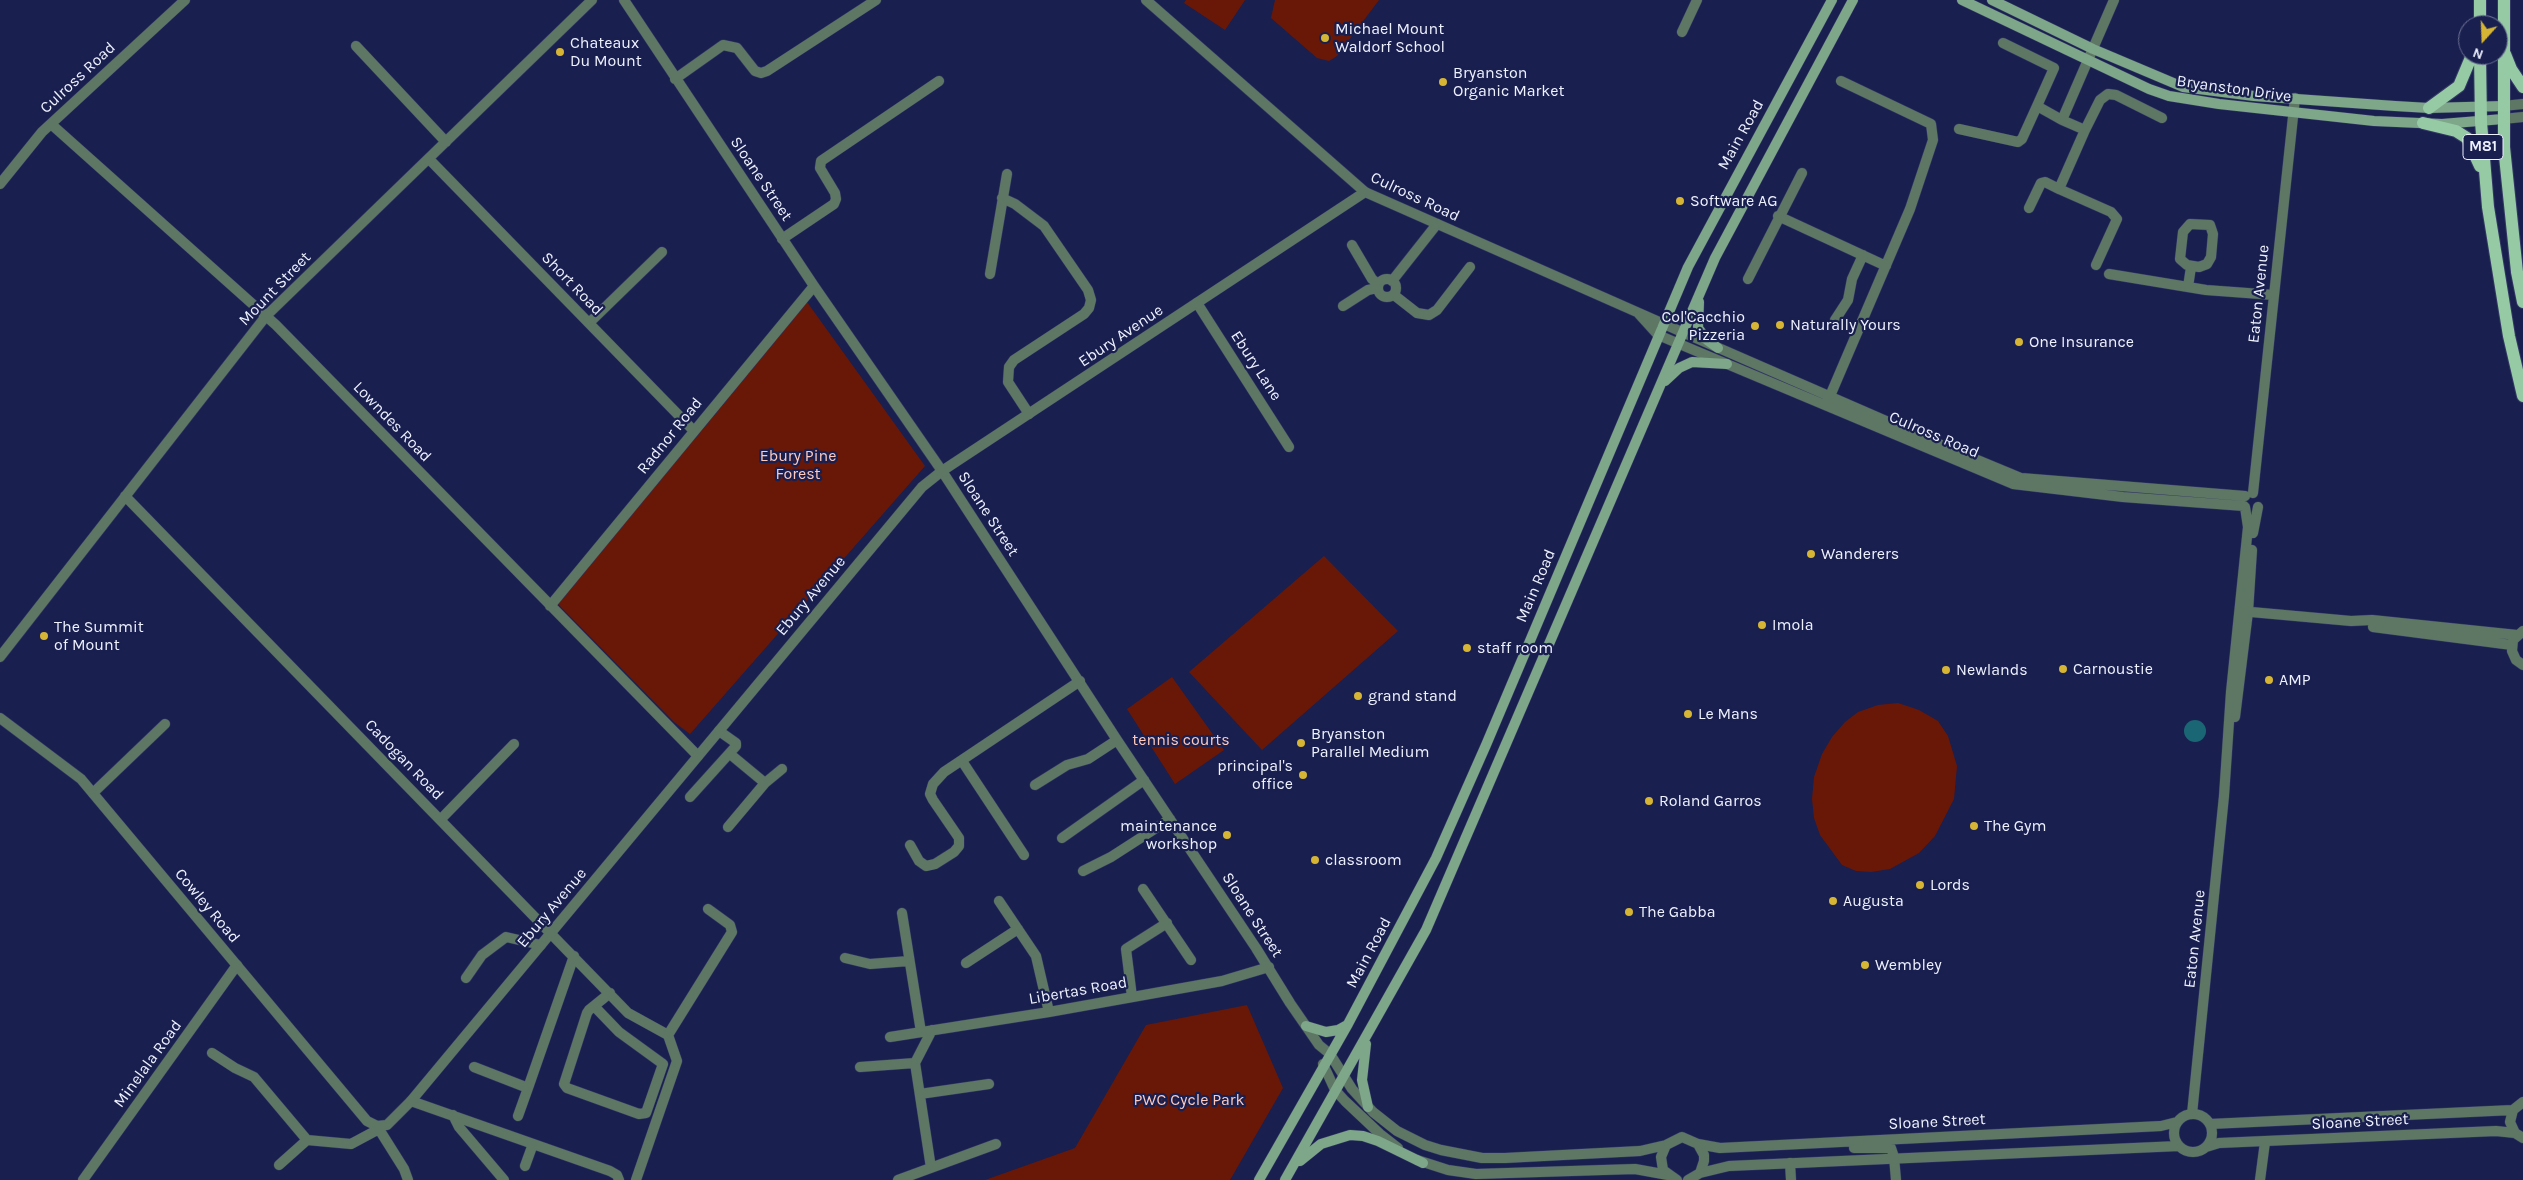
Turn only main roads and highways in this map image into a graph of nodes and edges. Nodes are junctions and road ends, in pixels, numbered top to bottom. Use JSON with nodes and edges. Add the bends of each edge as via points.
{"nodes":[{"id":1,"x":1832,"y":0,"type":"edge"},
{"id":2,"x":1853,"y":0,"type":"edge"},
{"id":3,"x":1962,"y":0,"type":"edge"},
{"id":4,"x":1992,"y":0,"type":"edge"},
{"id":5,"x":2480,"y":0,"type":"edge"},
{"id":6,"x":2504,"y":0,"type":"edge"},
{"id":7,"x":2479,"y":15,"type":"edge"},
{"id":8,"x":2504,"y":15,"type":"edge"},
{"id":9,"x":2508,"y":60,"type":"edge"},
{"id":10,"x":2468,"y":65,"type":"edge"},
{"id":11,"x":2480,"y":65,"type":"edge"},
{"id":12,"x":2503,"y":65,"type":"edge"},
{"id":13,"x":2523,"y":86,"type":"edge"},
{"id":14,"x":2503,"y":106,"type":"junction"},
{"id":15,"x":2481,"y":107,"type":"junction"},
{"id":16,"x":2429,"y":108,"type":"junction"},
{"id":17,"x":2503,"y":119,"type":"junction"},
{"id":18,"x":2481,"y":122,"type":"junction"},
{"id":19,"x":2423,"y":123,"type":"junction"},
{"id":20,"x":2486,"y":187,"type":"junction"},
{"id":21,"x":1700,"y":291,"type":"junction"},
{"id":22,"x":2523,"y":302,"type":"edge"},
{"id":23,"x":1718,"y":348,"type":"road end"},
{"id":24,"x":1727,"y":364,"type":"road end"},
{"id":25,"x":1659,"y":388,"type":"junction"},
{"id":26,"x":2523,"y":396,"type":"edge"},
{"id":27,"x":1348,"y":1024,"type":"junction"},
{"id":28,"x":1306,"y":1026,"type":"road end"},
{"id":29,"x":1368,"y":1036,"type":"junction"},
{"id":30,"x":1368,"y":1106,"type":"road end"},
{"id":31,"x":1423,"y":1163,"type":"road end"},
{"id":32,"x":1292,"y":1168,"type":"junction"},
{"id":33,"x":1259,"y":1180,"type":"edge"},
{"id":34,"x":1285,"y":1180,"type":"edge"}],
"edges":[{"from":1,"to":27,"type":"main road","name":"Main Road","via":[[1704,234],[1663,323],[1462,801],[1409,912]]},
{"from":2,"to":21,"type":"main road","via":[[1728,232]]},
{"from":3,"to":19,"type":"main road","name":"Bryanston Drive","via":[[2169,96],[2294,112]]},
{"from":4,"to":16,"type":"main road","name":"Bryanston Drive","via":[[2093,49],[2183,87],[2211,92]]},
{"from":5,"to":7,"type":"main road"},
{"from":6,"to":8,"type":"main road","number":"M81"},
{"from":9,"to":13,"type":"main road"},
{"from":10,"to":16,"type":"main road","via":[[2459,86]]},
{"from":11,"to":15,"type":"main road","number":"M81"},
{"from":12,"to":14,"type":"main road","number":"M81"},
{"from":14,"to":15,"type":"main road","name":"Bryanston Drive"},
{"from":14,"to":17,"type":"main road","number":"M81"},
{"from":15,"to":16,"type":"main road","name":"Bryanston Drive"},
{"from":15,"to":18,"type":"main road","number":"M81"},
{"from":17,"to":18,"type":"main road","name":"Bryanston Drive"},
{"from":17,"to":22,"type":"main road","number":"M81","via":[[2508,202]]},
{"from":18,"to":19,"type":"main road","name":"Bryanston Drive"},
{"from":18,"to":20,"type":"main road","number":"M81"},
{"from":19,"to":20,"type":"main road","via":[[2467,138]]},
{"from":20,"to":26,"type":"main road","number":"M81","via":[[2497,274]]},
{"from":21,"to":23,"type":"main road","via":[[1698,328]]},
{"from":21,"to":25,"type":"main road"},
{"from":24,"to":25,"type":"main road","via":[[1692,362],[1673,372]]},
{"from":25,"to":29,"type":"main road","via":[[1440,901]]},
{"from":27,"to":28,"type":"main road","via":[[1326,1032]]},
{"from":27,"to":33,"type":"main road","name":"Main Road","via":[[1326,1051],[1323,1064]]},
{"from":29,"to":30,"type":"main road","via":[[1362,1080]]},
{"from":29,"to":32,"type":"main road"},
{"from":31,"to":32,"type":"main road","via":[[1378,1141],[1350,1135],[1321,1144]]},
{"from":32,"to":34,"type":"main road"}]}
